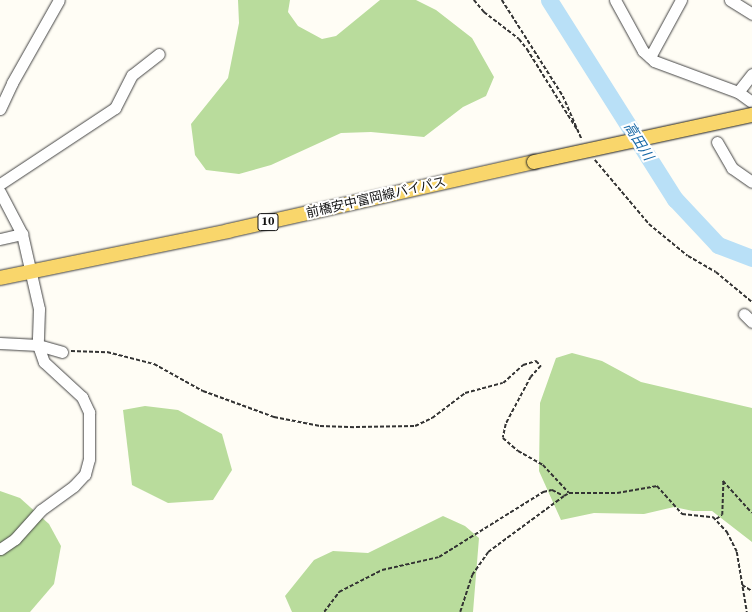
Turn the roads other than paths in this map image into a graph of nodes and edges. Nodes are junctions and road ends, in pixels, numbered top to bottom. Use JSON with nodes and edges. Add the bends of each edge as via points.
{"nodes":[{"id":1,"x":58,"y":0,"type":"edge"},
{"id":2,"x":615,"y":0,"type":"edge"},
{"id":3,"x":681,"y":0,"type":"edge"},
{"id":4,"x":730,"y":0,"type":"edge"},
{"id":5,"x":752,"y":14,"type":"edge"},
{"id":6,"x":159,"y":54,"type":"dead end"},
{"id":7,"x":650,"y":57,"type":"junction"},
{"id":8,"x":752,"y":74,"type":"edge"},
{"id":9,"x":738,"y":92,"type":"junction"},
{"id":10,"x":752,"y":102,"type":"edge"},
{"id":11,"x":0,"y":109,"type":"edge"},
{"id":12,"x":752,"y":115,"type":"edge"},
{"id":13,"x":717,"y":142,"type":"dead end"},
{"id":14,"x":752,"y":182,"type":"edge"},
{"id":15,"x":0,"y":184,"type":"edge"},
{"id":16,"x":0,"y":192,"type":"edge"},
{"id":17,"x":22,"y":234,"type":"junction"},
{"id":18,"x":0,"y":239,"type":"edge"},
{"id":19,"x":30,"y":272,"type":"junction"},
{"id":20,"x":0,"y":278,"type":"edge"},
{"id":21,"x":744,"y":314,"type":"dead end"},
{"id":22,"x":752,"y":322,"type":"edge"},
{"id":23,"x":0,"y":343,"type":"edge"},
{"id":24,"x":38,"y":345,"type":"junction"},
{"id":25,"x":62,"y":352,"type":"road end"},
{"id":26,"x":0,"y":549,"type":"edge"}],
"edges":[{"from":1,"to":11,"type":"street"},
{"from":2,"to":7,"type":"street","via":[[643,51]]},
{"from":3,"to":7,"type":"street"},
{"from":4,"to":5,"type":"street"},
{"from":6,"to":15,"type":"street","via":[[132,75],[115,108]]},
{"from":7,"to":9,"type":"street"},
{"from":8,"to":9,"type":"street"},
{"from":9,"to":10,"type":"street"},
{"from":12,"to":19,"type":"main road","name":"前橋安中富岡線バイパス","number":"10","bridge":true,"via":[[228,231]]},
{"from":13,"to":14,"type":"street","via":[[732,168]]},
{"from":16,"to":17,"type":"street"},
{"from":17,"to":18,"type":"street"},
{"from":17,"to":19,"type":"street"},
{"from":19,"to":20,"type":"main road","name":"前橋安中富岡線バイパス","number":"10"},
{"from":19,"to":24,"type":"street","via":[[39,309]]},
{"from":21,"to":22,"type":"street"},
{"from":23,"to":24,"type":"street"},
{"from":24,"to":25,"type":"street"},
{"from":24,"to":26,"type":"street","via":[[44,362],[82,397],[89,412],[89,459],[85,474],[74,486],[41,510],[15,539]]}]}
